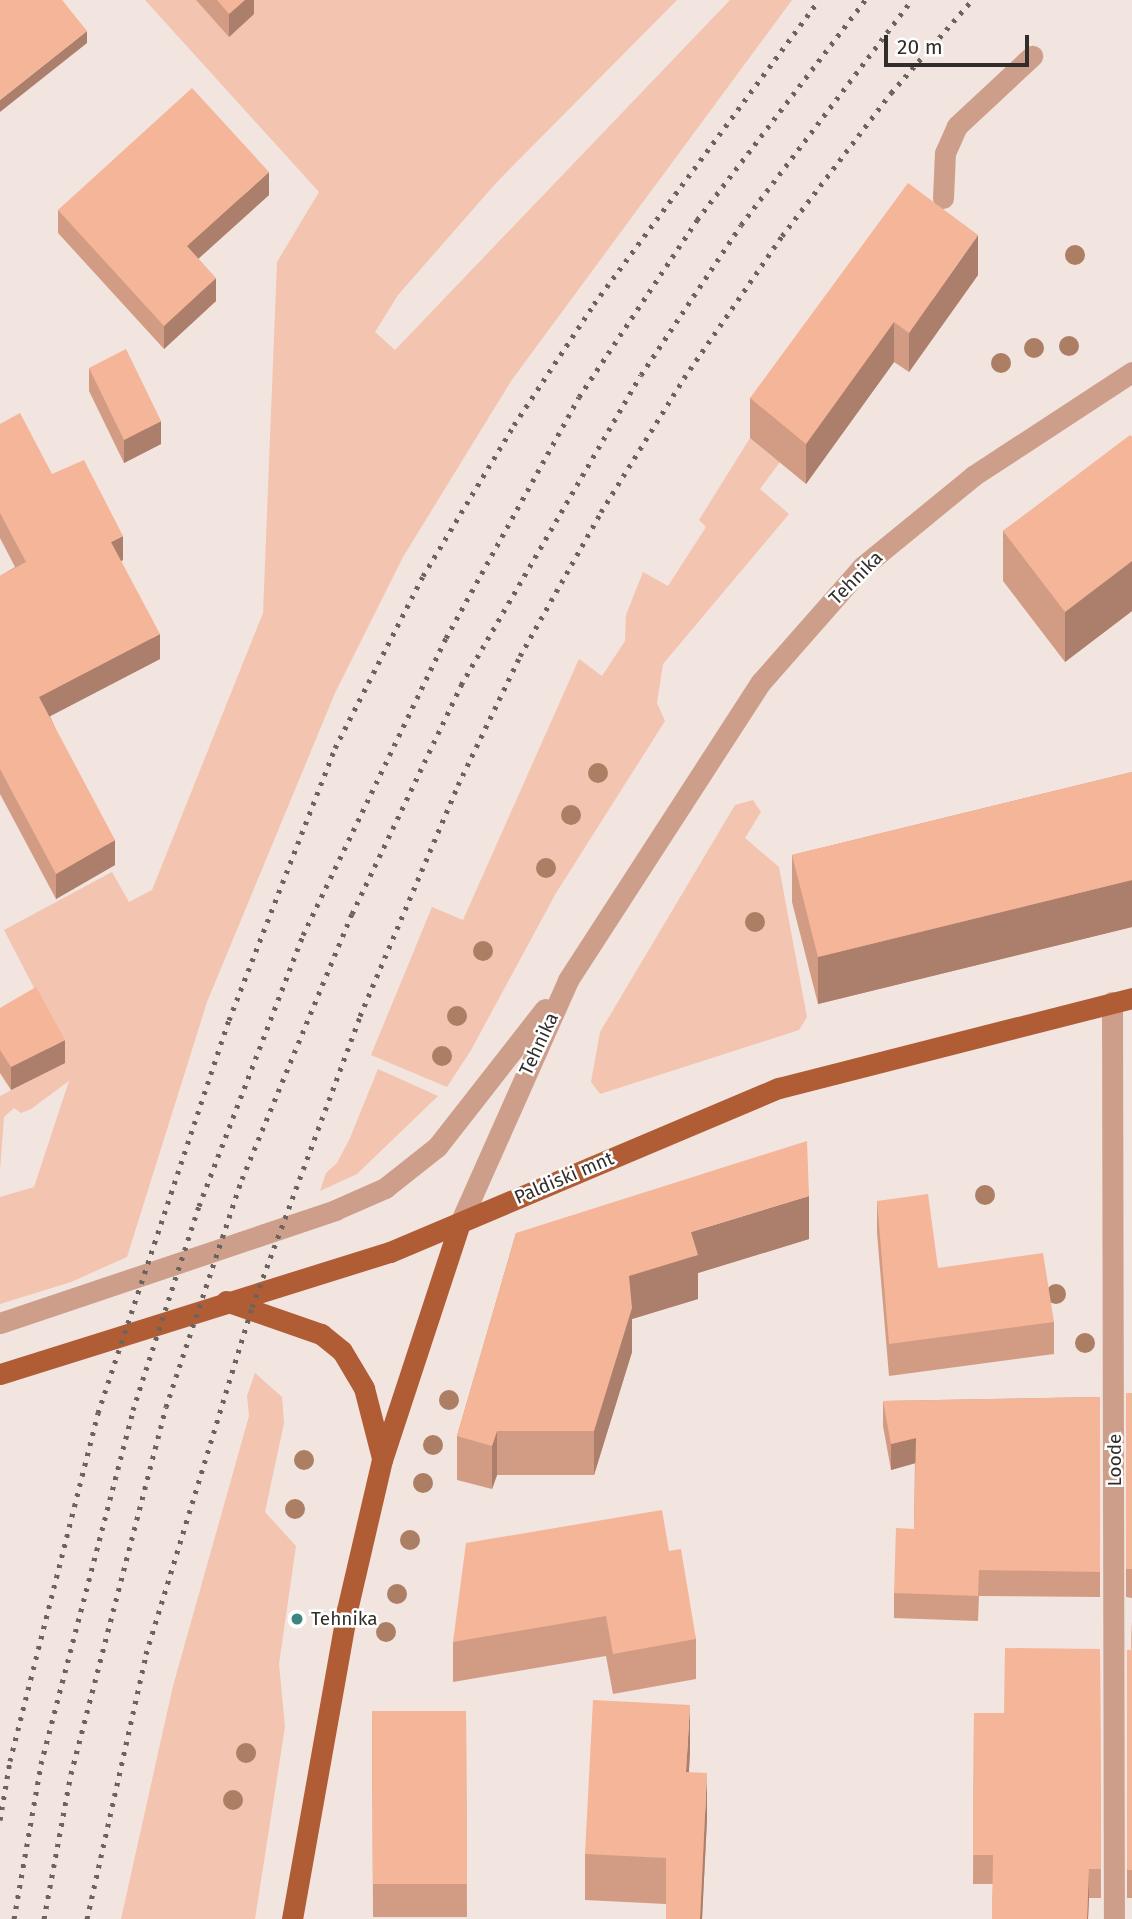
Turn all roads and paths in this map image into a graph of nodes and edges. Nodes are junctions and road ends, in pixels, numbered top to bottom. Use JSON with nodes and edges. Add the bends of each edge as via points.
{"nodes":[{"id":1,"x":1032,"y":55,"type":"dead end"},
{"id":2,"x":943,"y":198,"type":"dead end"},
{"id":3,"x":1132,"y":372,"type":"edge"},
{"id":4,"x":568,"y":980,"type":"junction"},
{"id":5,"x":1122,"y":1000,"type":"edge"},
{"id":6,"x":460,"y":1223,"type":"junction"},
{"id":7,"x":226,"y":1301,"type":"junction"},
{"id":8,"x":0,"y":1323,"type":"edge"},
{"id":9,"x":0,"y":1374,"type":"edge"},
{"id":10,"x":382,"y":1460,"type":"junction"},
{"id":11,"x":292,"y":1919,"type":"edge"},
{"id":12,"x":1114,"y":1919,"type":"edge"}],
"edges":[{"from":1,"to":2,"type":"street","via":[[957,126],[945,153]]},
{"from":3,"to":4,"type":"street","name":"Tehnika","via":[[973,475],[862,567],[761,682]]},
{"from":4,"to":6,"type":"street","name":"Tehnika"},
{"from":4,"to":8,"type":"street","via":[[437,1147],[385,1188],[335,1210]]},
{"from":5,"to":6,"type":"main road","name":"Paldiski mnt","via":[[779,1088]]},
{"from":5,"to":12,"type":"street","name":"Loode","via":[[1115,1044]]},
{"from":6,"to":7,"type":"main road","name":"Paldiski mnt","via":[[356,1264]]},
{"from":6,"to":10,"type":"main road","name":"Tehnika"},
{"from":7,"to":9,"type":"main road","name":"Paldiski mnt"},
{"from":7,"to":10,"type":"main road","via":[[321,1334],[342,1351],[364,1388]]},
{"from":10,"to":11,"type":"main road","name":"Tehnika","via":[[347,1610]]}]}
